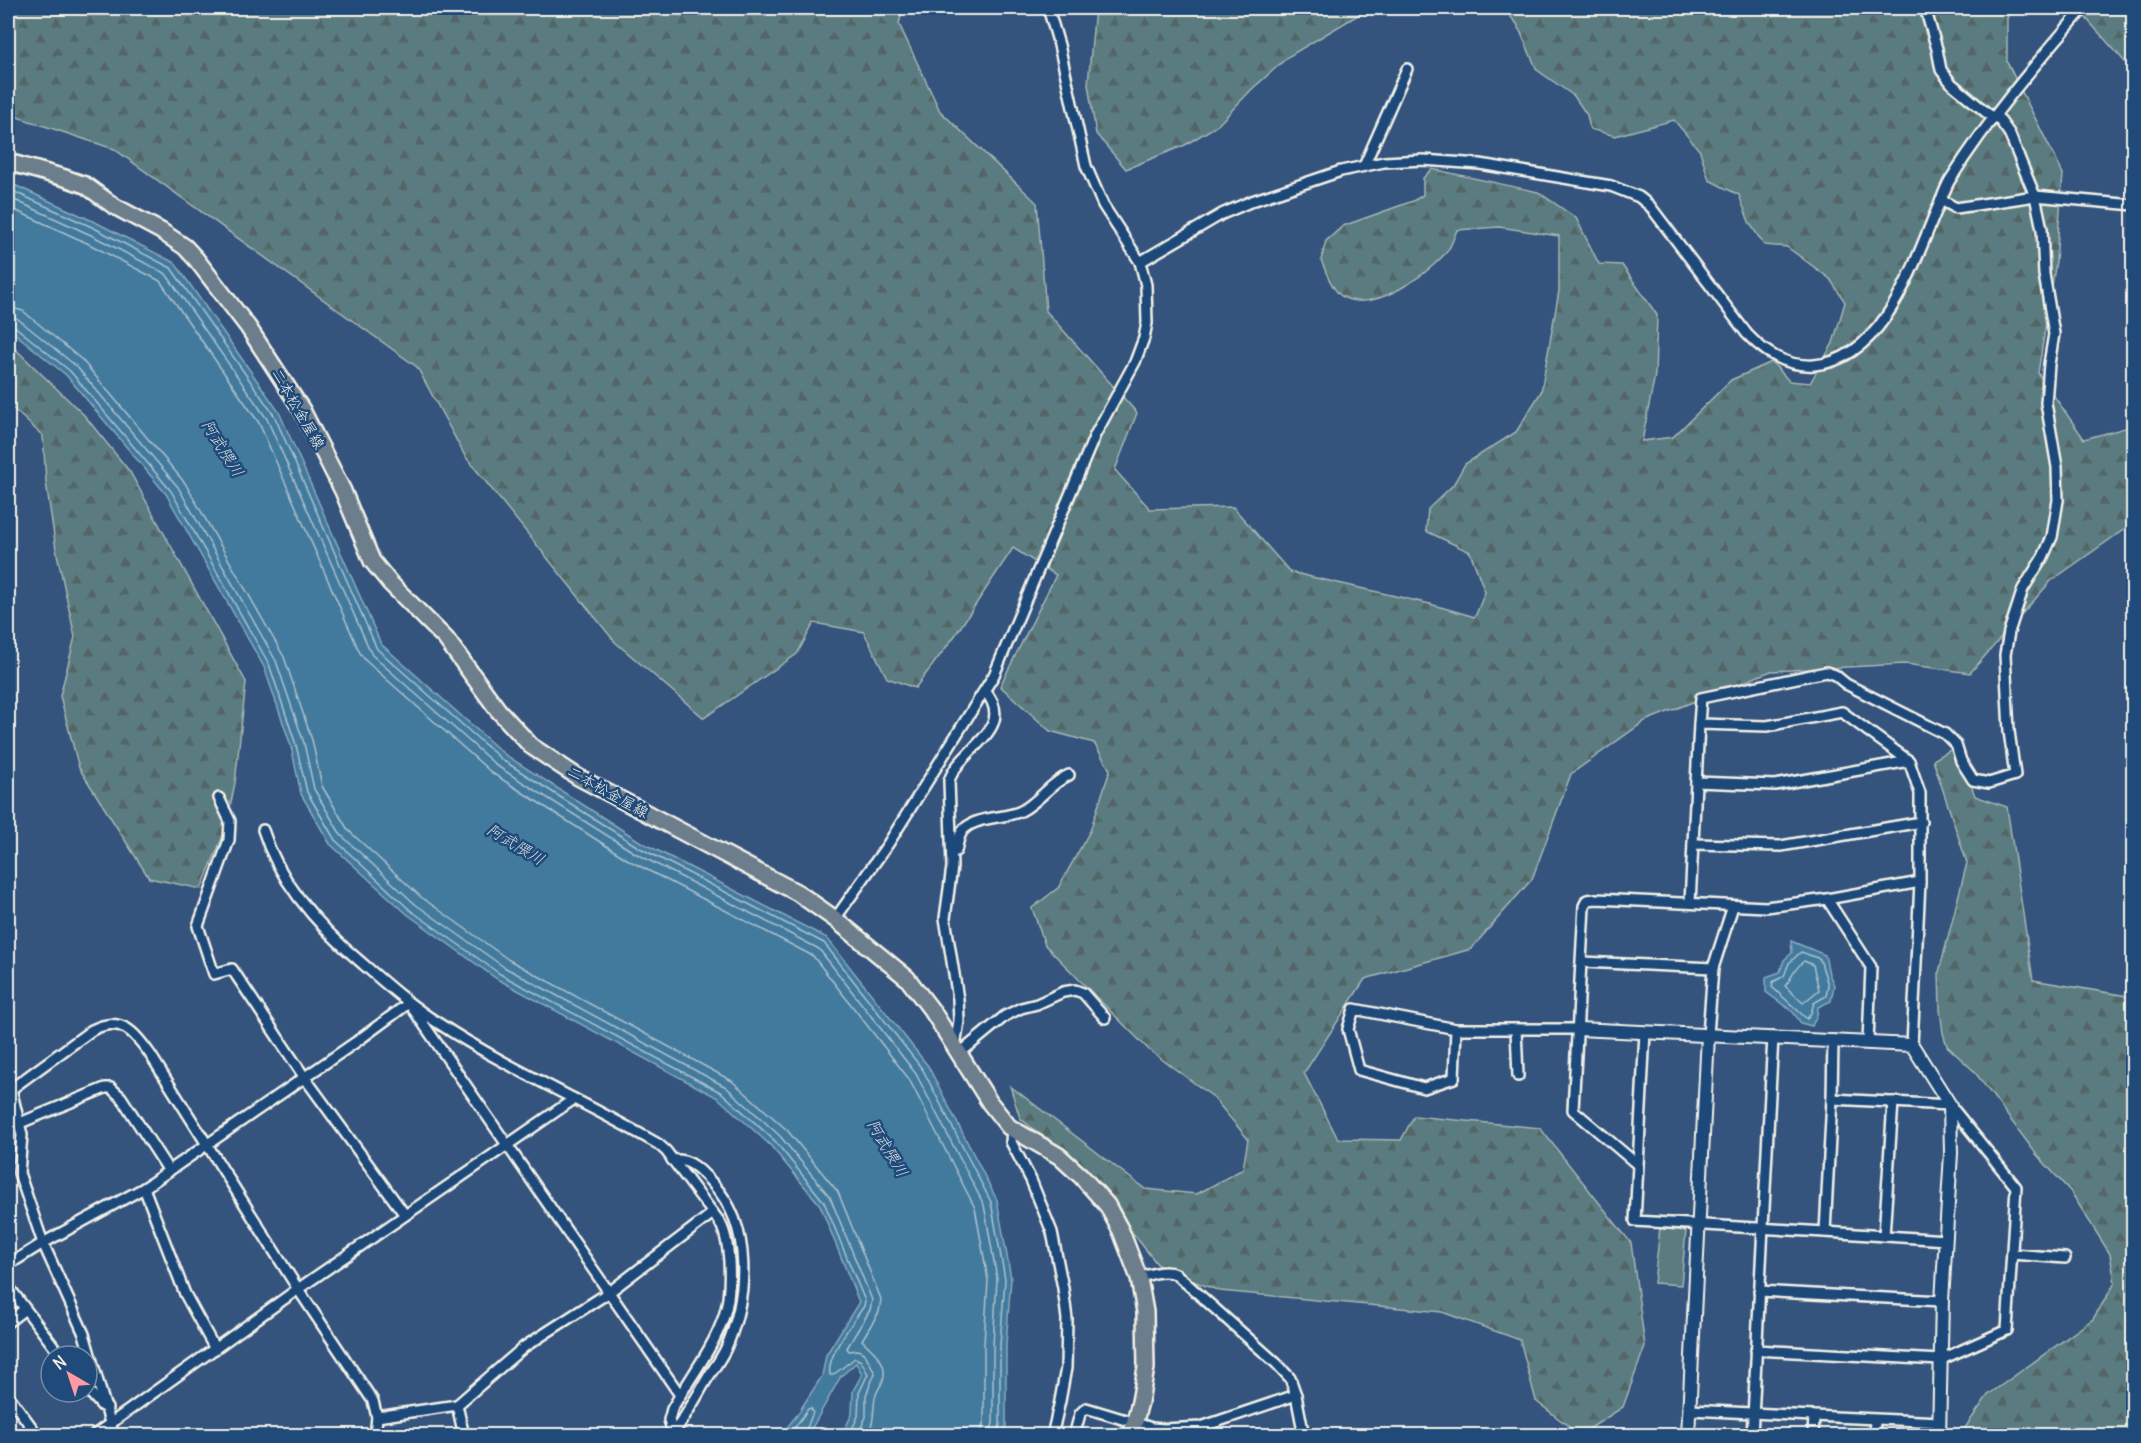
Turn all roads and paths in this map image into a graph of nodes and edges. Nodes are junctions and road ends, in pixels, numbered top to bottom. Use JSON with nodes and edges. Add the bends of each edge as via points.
{"nodes":[{"id":1,"x":1048,"y":8,"type":"edge"},
{"id":2,"x":1925,"y":8,"type":"edge"},
{"id":3,"x":2085,"y":8,"type":"edge"},
{"id":4,"x":1407,"y":69,"type":"dead end"},
{"id":5,"x":1994,"y":117,"type":"junction"},
{"id":6,"x":8,"y":162,"type":"edge"},
{"id":7,"x":1364,"y":166,"type":"junction"},
{"id":8,"x":2035,"y":196,"type":"junction"},
{"id":9,"x":1941,"y":200,"type":"junction"},
{"id":10,"x":2133,"y":205,"type":"edge"},
{"id":11,"x":1140,"y":262,"type":"junction"},
{"id":12,"x":985,"y":692,"type":"junction"},
{"id":13,"x":1699,"y":724,"type":"junction"},
{"id":14,"x":1909,"y":761,"type":"junction"},
{"id":15,"x":1069,"y":775,"type":"dead end"},
{"id":16,"x":1696,"y":782,"type":"junction"},
{"id":17,"x":219,"y":798,"type":"dead end"},
{"id":18,"x":1921,"y":822,"type":"junction"},
{"id":19,"x":263,"y":830,"type":"dead end"},
{"id":20,"x":1693,"y":844,"type":"junction"},
{"id":21,"x":952,"y":861,"type":"junction"},
{"id":22,"x":1920,"y":882,"type":"junction"},
{"id":23,"x":1827,"y":899,"type":"junction"},
{"id":24,"x":1690,"y":903,"type":"junction"},
{"id":25,"x":1733,"y":906,"type":"junction"},
{"id":26,"x":836,"y":919,"type":"junction"},
{"id":27,"x":1582,"y":962,"type":"junction"},
{"id":28,"x":1713,"y":968,"type":"junction"},
{"id":29,"x":409,"y":1003,"type":"junction"},
{"id":30,"x":1105,"y":1018,"type":"dead end"},
{"id":31,"x":1456,"y":1029,"type":"junction"},
{"id":32,"x":1516,"y":1029,"type":"junction"},
{"id":33,"x":1578,"y":1029,"type":"junction"},
{"id":34,"x":1645,"y":1032,"type":"junction"},
{"id":35,"x":1708,"y":1035,"type":"junction"},
{"id":36,"x":1773,"y":1037,"type":"junction"},
{"id":37,"x":1833,"y":1040,"type":"junction"},
{"id":38,"x":1868,"y":1043,"type":"junction"},
{"id":39,"x":1912,"y":1045,"type":"junction"},
{"id":40,"x":958,"y":1050,"type":"junction"},
{"id":41,"x":1518,"y":1076,"type":"dead end"},
{"id":42,"x":305,"y":1078,"type":"junction"},
{"id":43,"x":9,"y":1088,"type":"edge"},
{"id":44,"x":574,"y":1099,"type":"junction"},
{"id":45,"x":1832,"y":1099,"type":"junction"},
{"id":46,"x":1893,"y":1102,"type":"junction"},
{"id":47,"x":1950,"y":1105,"type":"junction"},
{"id":48,"x":20,"y":1123,"type":"junction"},
{"id":49,"x":1012,"y":1129,"type":"junction"},
{"id":50,"x":208,"y":1145,"type":"junction"},
{"id":51,"x":508,"y":1146,"type":"junction"},
{"id":52,"x":672,"y":1160,"type":"junction"},
{"id":53,"x":1638,"y":1164,"type":"junction"},
{"id":54,"x":169,"y":1171,"type":"junction"},
{"id":55,"x":144,"y":1188,"type":"junction"},
{"id":56,"x":712,"y":1212,"type":"junction"},
{"id":57,"x":405,"y":1215,"type":"junction"},
{"id":58,"x":1698,"y":1225,"type":"junction"},
{"id":59,"x":1763,"y":1229,"type":"junction"},
{"id":60,"x":1825,"y":1232,"type":"junction"},
{"id":61,"x":1884,"y":1236,"type":"junction"},
{"id":62,"x":1946,"y":1240,"type":"junction"},
{"id":63,"x":43,"y":1243,"type":"junction"},
{"id":64,"x":2012,"y":1254,"type":"junction"},
{"id":65,"x":2065,"y":1258,"type":"dead end"},
{"id":66,"x":8,"y":1265,"type":"edge"},
{"id":67,"x":1139,"y":1278,"type":"junction"},
{"id":68,"x":8,"y":1286,"type":"edge"},
{"id":69,"x":298,"y":1289,"type":"junction"},
{"id":70,"x":1759,"y":1291,"type":"junction"},
{"id":71,"x":608,"y":1293,"type":"junction"},
{"id":72,"x":1942,"y":1301,"type":"junction"},
{"id":73,"x":25,"y":1309,"type":"junction"},
{"id":74,"x":8,"y":1322,"type":"edge"},
{"id":75,"x":52,"y":1344,"type":"edge"},
{"id":76,"x":215,"y":1349,"type":"junction"},
{"id":77,"x":1756,"y":1350,"type":"junction"},
{"id":78,"x":1940,"y":1360,"type":"junction"},
{"id":79,"x":8,"y":1395,"type":"edge"},
{"id":80,"x":680,"y":1395,"type":"junction"},
{"id":81,"x":1296,"y":1395,"type":"junction"},
{"id":82,"x":99,"y":1403,"type":"edge"},
{"id":83,"x":457,"y":1405,"type":"junction"},
{"id":84,"x":107,"y":1408,"type":"junction"},
{"id":85,"x":1690,"y":1410,"type":"junction"},
{"id":86,"x":1752,"y":1413,"type":"junction"},
{"id":87,"x":1814,"y":1416,"type":"junction"},
{"id":88,"x":377,"y":1417,"type":"junction"},
{"id":89,"x":1875,"y":1420,"type":"junction"},
{"id":90,"x":1940,"y":1422,"type":"junction"},
{"id":91,"x":110,"y":1423,"type":"junction"},
{"id":92,"x":1133,"y":1429,"type":"edge"},
{"id":93,"x":674,"y":1434,"type":"edge"},
{"id":94,"x":38,"y":1436,"type":"edge"},
{"id":95,"x":93,"y":1436,"type":"edge"},
{"id":96,"x":114,"y":1436,"type":"edge"},
{"id":97,"x":375,"y":1436,"type":"edge"},
{"id":98,"x":464,"y":1436,"type":"edge"},
{"id":99,"x":1052,"y":1436,"type":"edge"},
{"id":100,"x":1074,"y":1436,"type":"edge"},
{"id":101,"x":1304,"y":1436,"type":"edge"},
{"id":102,"x":1688,"y":1436,"type":"edge"},
{"id":103,"x":1752,"y":1436,"type":"edge"},
{"id":104,"x":1813,"y":1436,"type":"edge"},
{"id":105,"x":1874,"y":1436,"type":"edge"},
{"id":106,"x":1939,"y":1436,"type":"edge"}],
"edges":[{"from":1,"to":11,"type":"street","via":[[1086,166],[1103,205]]},
{"from":2,"to":5,"type":"street","via":[[1941,70],[1952,84]]},
{"from":3,"to":5,"type":"street"},
{"from":4,"to":7,"type":"street"},
{"from":5,"to":8,"type":"street","via":[[2009,133]]},
{"from":5,"to":9,"type":"street","via":[[1948,183]]},
{"from":6,"to":26,"type":"main road","name":"二本松金屋線","via":[[85,185],[161,231],[196,259],[248,327],[302,410],[343,491],[372,561],[446,639],[498,710],[531,746],[578,777],[798,893]]},
{"from":7,"to":9,"type":"street","via":[[1413,160],[1480,164],[1626,191],[1650,206],[1759,347],[1781,360],[1808,365],[1828,364],[1846,356],[1873,334],[1898,298]]},
{"from":7,"to":11,"type":"street","via":[[1252,201]]},
{"from":8,"to":9,"type":"street","via":[[1956,208]]},
{"from":8,"to":10,"type":"street"},
{"from":8,"to":13,"type":"street","via":[[2054,334],[2046,403],[2057,467],[2058,500],[2052,537],[2023,589],[2008,632],[2005,655],[2015,775],[1989,783],[1973,780],[1956,745],[1945,734],[1826,672],[1701,698]]},
{"from":11,"to":12,"type":"street","via":[[1148,306],[1144,338],[1095,435]]},
{"from":12,"to":21,"type":"street","via":[[995,708],[994,722],[952,771],[949,781]]},
{"from":12,"to":26,"type":"street"},
{"from":13,"to":14,"type":"street","via":[[1767,726],[1842,712]]},
{"from":13,"to":16,"type":"street"},
{"from":14,"to":16,"type":"street","via":[[1775,785]]},
{"from":14,"to":18,"type":"street","via":[[1920,793]]},
{"from":15,"to":21,"type":"street","via":[[1022,810],[964,829]]},
{"from":16,"to":20,"type":"street"},
{"from":17,"to":42,"type":"street","via":[[230,821],[229,840],[198,926],[214,974],[232,969]]},
{"from":18,"to":20,"type":"street","via":[[1781,846]]},
{"from":18,"to":22,"type":"street"},
{"from":19,"to":29,"type":"street","via":[[297,896],[315,918],[339,944]]},
{"from":20,"to":24,"type":"street"},
{"from":21,"to":40,"type":"street","via":[[945,918],[958,999]]},
{"from":22,"to":23,"type":"street"},
{"from":22,"to":39,"type":"street"},
{"from":23,"to":25,"type":"street","via":[[1766,907]]},
{"from":23,"to":38,"type":"street","via":[[1871,967]]},
{"from":24,"to":25,"type":"street"},
{"from":24,"to":27,"type":"street","via":[[1587,900]]},
{"from":25,"to":28,"type":"street"},
{"from":26,"to":40,"type":"main road","name":"二本松金屋線","via":[[907,978]]},
{"from":27,"to":28,"type":"street"},
{"from":27,"to":33,"type":"street"},
{"from":28,"to":35,"type":"street"},
{"from":29,"to":42,"type":"street"},
{"from":29,"to":44,"type":"street","via":[[438,1024]]},
{"from":29,"to":51,"type":"street"},
{"from":30,"to":40,"type":"street","via":[[1083,993],[1064,992],[1005,1016]]},
{"from":31,"to":31,"type":"street","via":[[1454,1078],[1424,1088],[1359,1070],[1348,1029],[1354,1009]]},
{"from":31,"to":32,"type":"street"},
{"from":32,"to":33,"type":"street"},
{"from":32,"to":41,"type":"street"},
{"from":33,"to":34,"type":"street"},
{"from":33,"to":53,"type":"street","via":[[1573,1110]]},
{"from":34,"to":35,"type":"street"},
{"from":34,"to":53,"type":"street"},
{"from":35,"to":36,"type":"street"},
{"from":35,"to":58,"type":"street"},
{"from":36,"to":37,"type":"street"},
{"from":36,"to":59,"type":"street"},
{"from":37,"to":38,"type":"street"},
{"from":37,"to":45,"type":"street"},
{"from":38,"to":39,"type":"street"},
{"from":39,"to":47,"type":"street"},
{"from":40,"to":49,"type":"main road","name":"二本松金屋線"},
{"from":42,"to":50,"type":"street"},
{"from":42,"to":57,"type":"street"},
{"from":43,"to":48,"type":"street"},
{"from":43,"to":50,"type":"street","via":[[92,1030],[103,1025],[122,1026],[136,1035]]},
{"from":44,"to":51,"type":"street"},
{"from":44,"to":52,"type":"street","via":[[658,1144]]},
{"from":45,"to":46,"type":"street"},
{"from":45,"to":60,"type":"street"},
{"from":46,"to":47,"type":"street"},
{"from":46,"to":61,"type":"street"},
{"from":47,"to":62,"type":"street"},
{"from":47,"to":64,"type":"street","via":[[2016,1187]]},
{"from":48,"to":54,"type":"street","via":[[111,1088],[121,1097]]},
{"from":48,"to":63,"type":"street","via":[[19,1173]]},
{"from":49,"to":67,"type":"main road","name":"二本松金屋線","via":[[1059,1156],[1107,1205]]},
{"from":49,"to":99,"type":"street","via":[[1011,1142],[1052,1232],[1063,1288],[1065,1368]]},
{"from":50,"to":54,"type":"street"},
{"from":50,"to":69,"type":"street"},
{"from":51,"to":57,"type":"street"},
{"from":51,"to":71,"type":"street"},
{"from":52,"to":56,"type":"street"},
{"from":52,"to":93,"type":"street","via":[[692,1163],[719,1190],[731,1209],[743,1263],[739,1307],[725,1351]]},
{"from":53,"to":58,"type":"street","via":[[1635,1221]]},
{"from":54,"to":55,"type":"street"},
{"from":55,"to":63,"type":"street"},
{"from":55,"to":76,"type":"street","via":[[185,1294]]},
{"from":56,"to":71,"type":"street"},
{"from":56,"to":80,"type":"street","via":[[723,1227],[729,1252],[729,1294],[714,1337]]},
{"from":57,"to":69,"type":"street"},
{"from":58,"to":59,"type":"street"},
{"from":58,"to":85,"type":"street"},
{"from":59,"to":60,"type":"street"},
{"from":59,"to":70,"type":"street"},
{"from":60,"to":61,"type":"street"},
{"from":61,"to":62,"type":"street"},
{"from":62,"to":72,"type":"street"},
{"from":63,"to":66,"type":"street"},
{"from":63,"to":84,"type":"street","via":[[84,1334]]},
{"from":64,"to":65,"type":"street"},
{"from":64,"to":78,"type":"street","via":[[2007,1330]]},
{"from":67,"to":81,"type":"street","via":[[1160,1272],[1176,1275],[1276,1362],[1290,1378]]},
{"from":67,"to":92,"type":"main road","name":"二本松金屋線","via":[[1145,1312],[1146,1368]]},
{"from":68,"to":73,"type":"street"},
{"from":69,"to":76,"type":"street"},
{"from":69,"to":88,"type":"street","via":[[373,1401]]},
{"from":70,"to":72,"type":"street"},
{"from":70,"to":77,"type":"street"},
{"from":71,"to":80,"type":"street"},
{"from":71,"to":83,"type":"street","via":[[524,1347]]},
{"from":72,"to":78,"type":"street"},
{"from":73,"to":74,"type":"street"},
{"from":73,"to":75,"type":"street"},
{"from":76,"to":91,"type":"street"},
{"from":77,"to":78,"type":"street"},
{"from":77,"to":86,"type":"street"},
{"from":78,"to":90,"type":"street"},
{"from":79,"to":94,"type":"street"},
{"from":80,"to":93,"type":"street","via":[[669,1420]]},
{"from":81,"to":92,"type":"street","via":[[1201,1427]]},
{"from":81,"to":101,"type":"street"},
{"from":82,"to":84,"type":"street"},
{"from":83,"to":88,"type":"street"},
{"from":83,"to":98,"type":"street"},
{"from":84,"to":91,"type":"street"},
{"from":85,"to":86,"type":"street"},
{"from":85,"to":102,"type":"street"},
{"from":86,"to":87,"type":"street"},
{"from":86,"to":103,"type":"street"},
{"from":87,"to":89,"type":"street"},
{"from":87,"to":104,"type":"street"},
{"from":88,"to":97,"type":"street"},
{"from":89,"to":90,"type":"street"},
{"from":89,"to":105,"type":"street"},
{"from":90,"to":106,"type":"street"},
{"from":91,"to":95,"type":"street"},
{"from":91,"to":96,"type":"street"},
{"from":92,"to":100,"type":"street","via":[[1086,1408],[1080,1414]]}]}
